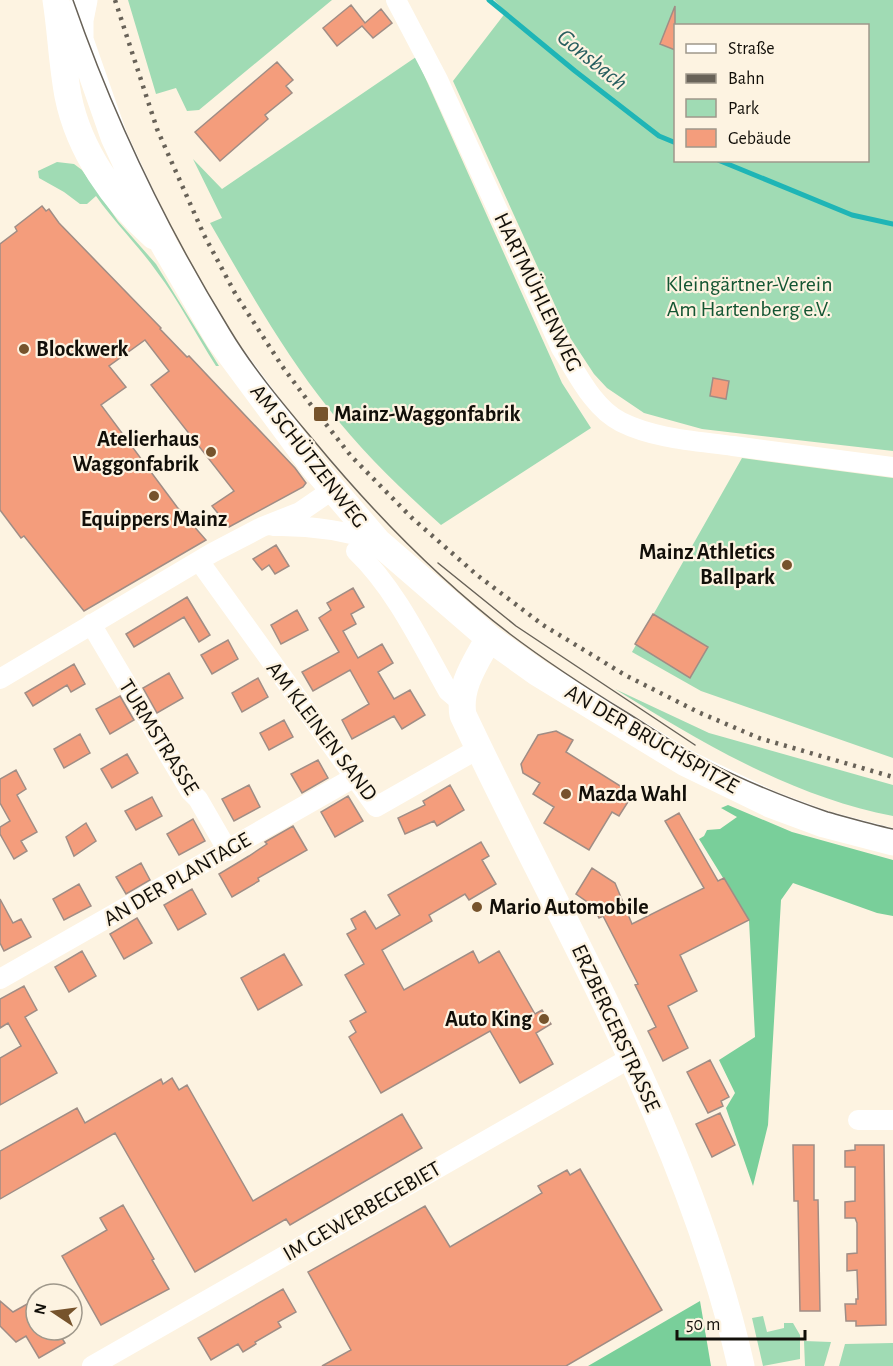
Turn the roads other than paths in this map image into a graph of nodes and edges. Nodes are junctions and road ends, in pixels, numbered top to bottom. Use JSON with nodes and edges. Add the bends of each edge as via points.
{"nodes":[{"id":1,"x":56,"y":0,"type":"edge"},
{"id":2,"x":84,"y":0,"type":"edge"},
{"id":3,"x":396,"y":0,"type":"edge"},
{"id":4,"x":80,"y":40,"type":"junction"},
{"id":5,"x":68,"y":97,"type":"junction"},
{"id":6,"x":114,"y":137,"type":"junction"},
{"id":7,"x":164,"y":245,"type":"junction"},
{"id":8,"x":893,"y":467,"type":"edge"},
{"id":9,"x":332,"y":490,"type":"junction"},
{"id":10,"x":262,"y":526,"type":"junction"},
{"id":11,"x":367,"y":546,"type":"junction"},
{"id":12,"x":199,"y":561,"type":"junction"},
{"id":13,"x":91,"y":624,"type":"junction"},
{"id":14,"x":489,"y":638,"type":"junction"},
{"id":15,"x":0,"y":679,"type":"edge"},
{"id":16,"x":461,"y":702,"type":"junction"},
{"id":17,"x":478,"y":749,"type":"junction"},
{"id":18,"x":353,"y":778,"type":"junction"},
{"id":19,"x":893,"y":842,"type":"edge"},
{"id":20,"x":228,"y":851,"type":"junction"},
{"id":21,"x":0,"y":979,"type":"edge"},
{"id":22,"x":632,"y":1057,"type":"junction"},
{"id":23,"x":858,"y":1120,"type":"dead end"},
{"id":24,"x":893,"y":1120,"type":"edge"},
{"id":25,"x":92,"y":1366,"type":"edge"},
{"id":26,"x":741,"y":1366,"type":"edge"}],
"edges":[{"from":1,"to":5,"type":"main road","name":"AM SCHÜTZENWEG"},
{"from":2,"to":4,"type":"main road","name":"AM SCHÜTZENWEG"},
{"from":3,"to":8,"type":"street","name":"HARTMÜHLENWEG","via":[[438,80],[561,348],[603,408],[621,422],[689,440]]},
{"from":4,"to":5,"type":"street","name":"AM SCHÜTZENWEG"},
{"from":4,"to":6,"type":"main road","name":"AM SCHÜTZENWEG"},
{"from":5,"to":6,"type":"street","name":"AM SCHÜTZENWEG","via":[[91,104]]},
{"from":5,"to":7,"type":"main road","name":"AM SCHÜTZENWEG","via":[[78,129],[111,189],[133,217]]},
{"from":6,"to":7,"type":"main road","name":"AM SCHÜTZENWEG"},
{"from":7,"to":9,"type":"main road","name":"AM SCHÜTZENWEG","via":[[219,339]]},
{"from":9,"to":10,"type":"street","via":[[300,512]]},
{"from":9,"to":11,"type":"main road","name":"AM SCHÜTZENWEG"},
{"from":10,"to":11,"type":"street","via":[[307,526],[350,533]]},
{"from":10,"to":12,"type":"street"},
{"from":11,"to":14,"type":"main road","name":"AM SCHÜTZENWEG"},
{"from":11,"to":16,"type":"street","name":"ERZBERGERSTRASSE","via":[[371,566],[448,691]]},
{"from":12,"to":13,"type":"street"},
{"from":12,"to":18,"type":"street","name":"AM KLEINEN SAND"},
{"from":13,"to":15,"type":"street"},
{"from":13,"to":20,"type":"street","name":"TURMSTRASSE"},
{"from":14,"to":16,"type":"main road","via":[[462,692]]},
{"from":14,"to":19,"type":"main road","name":"AN DER BRUCHSPITZE","via":[[573,694],[720,781],[824,824]]},
{"from":16,"to":17,"type":"main road","name":"ERZBERGERSTRASSE"},
{"from":17,"to":18,"type":"street","name":"AM KLEINEN SAND","via":[[376,807]]},
{"from":17,"to":22,"type":"main road","name":"ERZBERGERSTRASSE"},
{"from":18,"to":20,"type":"street","name":"AN DER PLANTAGE"},
{"from":20,"to":21,"type":"street","name":"AN DER PLANTAGE"},
{"from":22,"to":25,"type":"street","name":"IM GEWERBEGEBIET"},
{"from":22,"to":26,"type":"main road","name":"ERZBERGERSTRASSE","via":[[713,1261]]},
{"from":23,"to":24,"type":"street"}]}
